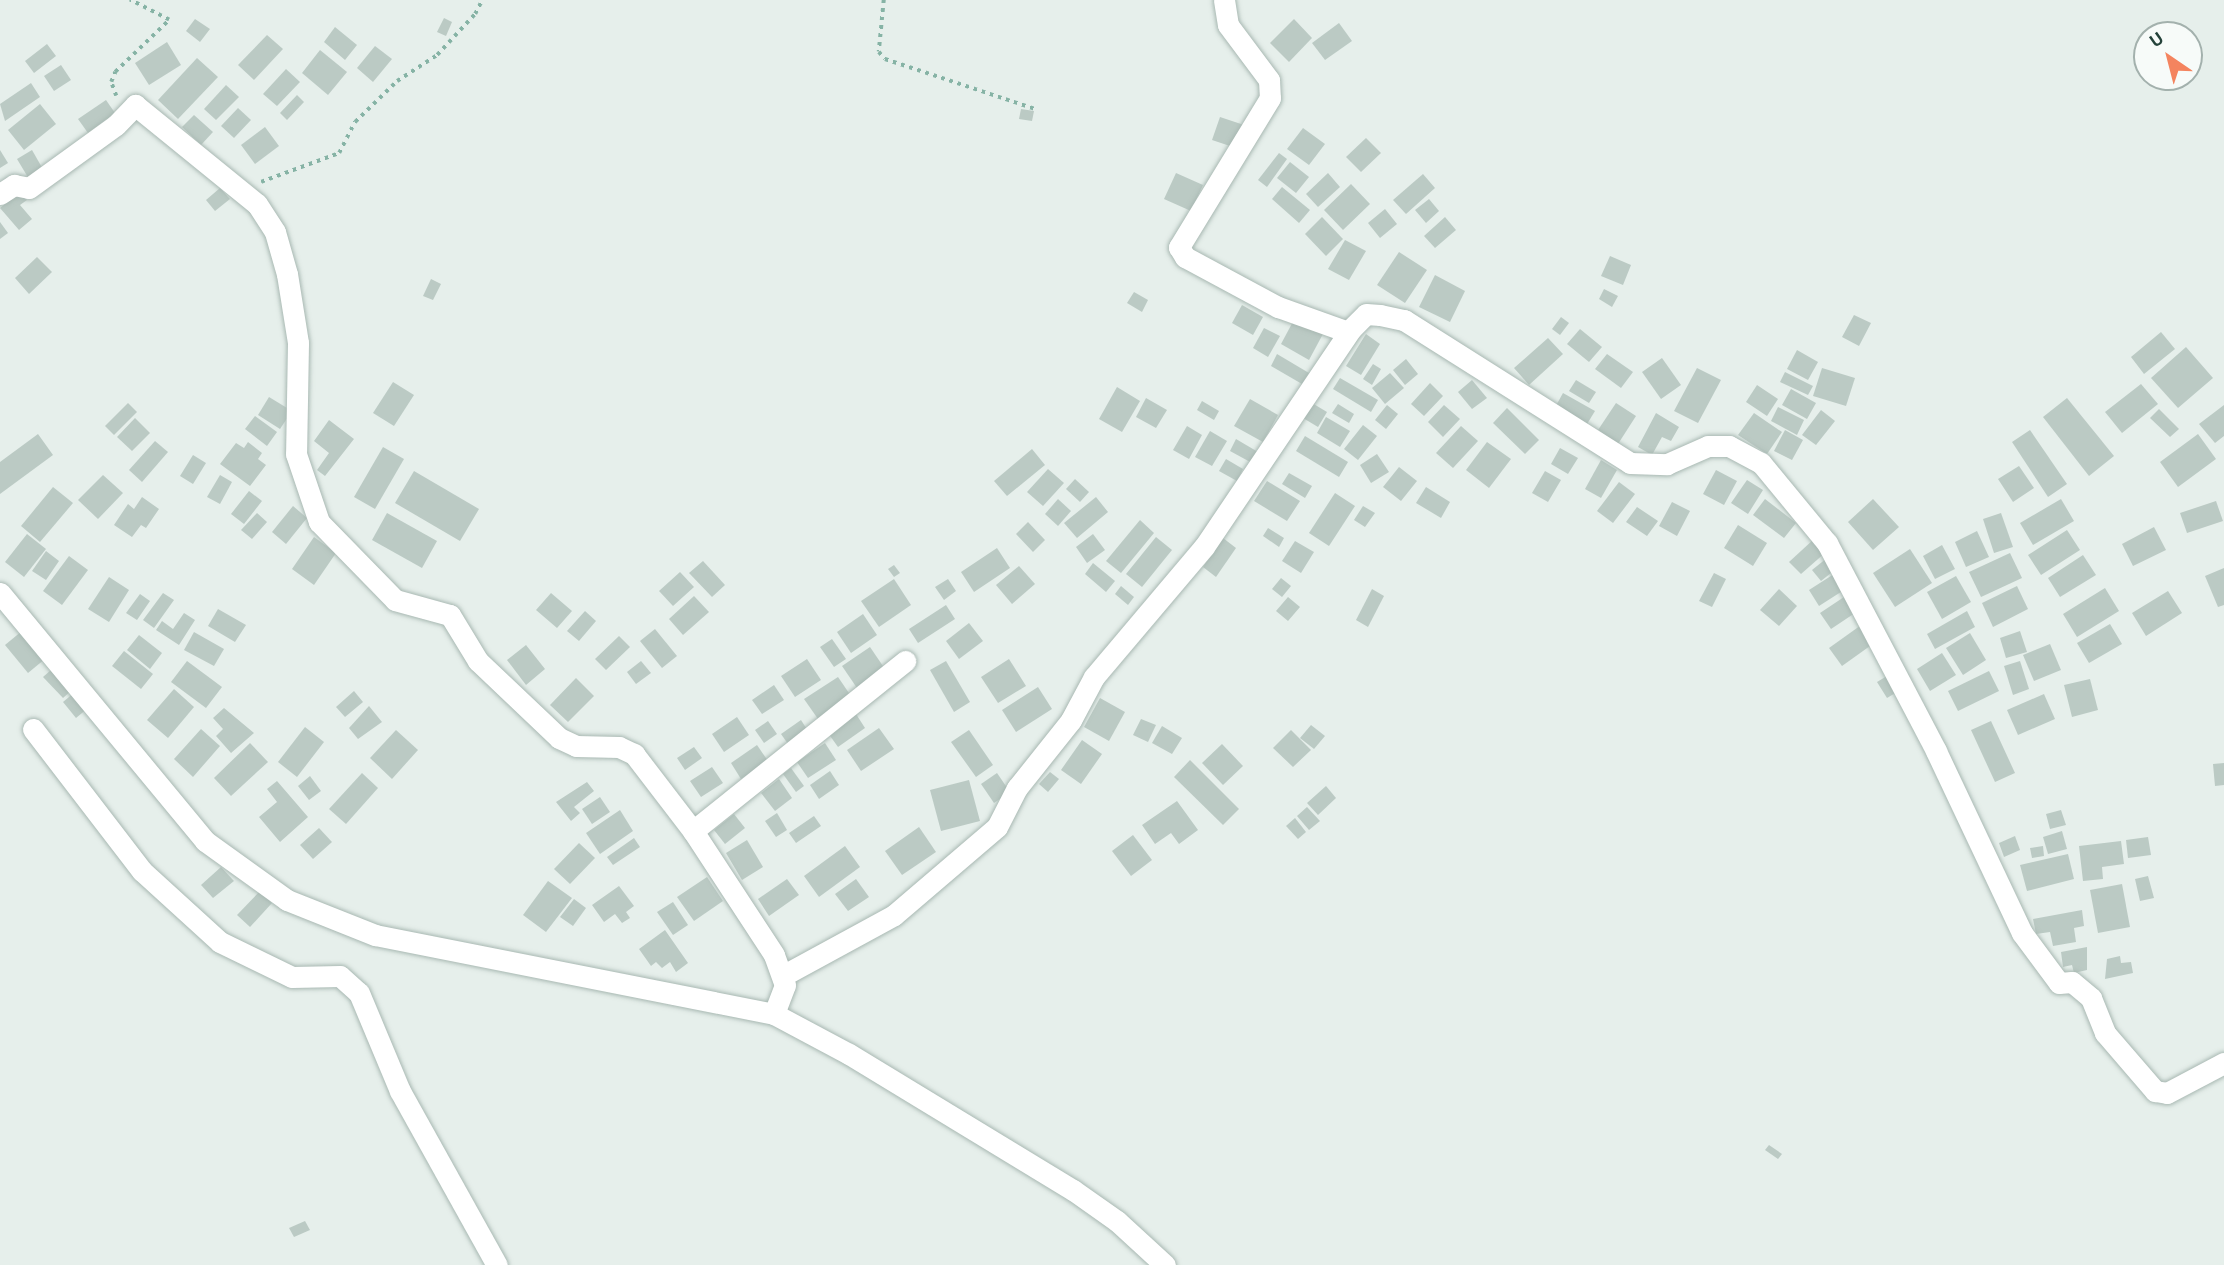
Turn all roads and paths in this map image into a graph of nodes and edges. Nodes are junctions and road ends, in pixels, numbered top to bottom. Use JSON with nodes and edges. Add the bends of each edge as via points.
{"nodes":[{"id":1,"x":130,"y":0,"type":"edge"},
{"id":2,"x":482,"y":0,"type":"edge"},
{"id":3,"x":884,"y":0,"type":"edge"},
{"id":4,"x":1224,"y":0,"type":"edge"},
{"id":5,"x":1035,"y":109,"type":"dead end"},
{"id":6,"x":126,"y":117,"type":"junction"},
{"id":7,"x":244,"y":192,"type":"junction"},
{"id":8,"x":0,"y":194,"type":"edge"},
{"id":9,"x":1348,"y":332,"type":"junction"},
{"id":10,"x":0,"y":593,"type":"edge"},
{"id":11,"x":905,"y":661,"type":"dead end"},
{"id":12,"x":33,"y":730,"type":"dead end"},
{"id":13,"x":693,"y":831,"type":"junction"},
{"id":14,"x":784,"y":975,"type":"junction"},
{"id":15,"x":774,"y":1014,"type":"junction"},
{"id":16,"x":2224,"y":1063,"type":"edge"},
{"id":17,"x":497,"y":1265,"type":"edge"},
{"id":18,"x":1165,"y":1265,"type":"edge"}],
"edges":[{"from":1,"to":6,"type":"path","via":[[169,20],[115,72],[113,91]]},
{"from":2,"to":7,"type":"path","via":[[438,55],[397,81],[355,122],[339,153]]},
{"from":3,"to":5,"type":"path","via":[[879,52],[885,59]]},
{"from":4,"to":9,"type":"street","via":[[1228,25],[1269,80],[1270,98],[1178,247],[1185,257],[1278,307]]},
{"from":6,"to":7,"type":"street","via":[[135,105],[143,107]]},
{"from":6,"to":8,"type":"street","via":[[29,188],[13,185]]},
{"from":7,"to":13,"type":"street","via":[[275,232],[287,274],[298,343],[296,454],[319,522],[395,600],[450,615],[478,661],[559,738],[576,746],[628,749]]},
{"from":9,"to":14,"type":"street","via":[[1204,547],[1094,677],[1071,720],[1017,788],[997,827],[894,915]]},
{"from":9,"to":16,"type":"street","via":[[1366,314],[1404,320],[1630,463],[1667,464],[1708,446],[1729,446],[1761,463],[1827,543],[1936,751],[2022,933],[2059,983],[2072,982],[2091,998],[2105,1034],[2155,1091],[2167,1093]]},
{"from":10,"to":15,"type":"street","via":[[205,841],[287,900],[375,935]]},
{"from":11,"to":13,"type":"street"},
{"from":12,"to":17,"type":"street","via":[[142,871],[220,942],[292,977],[340,976],[359,993],[400,1090]]},
{"from":13,"to":14,"type":"street"},
{"from":14,"to":15,"type":"street"},
{"from":15,"to":18,"type":"street","via":[[849,1054],[1073,1190],[1117,1221]]}]}
